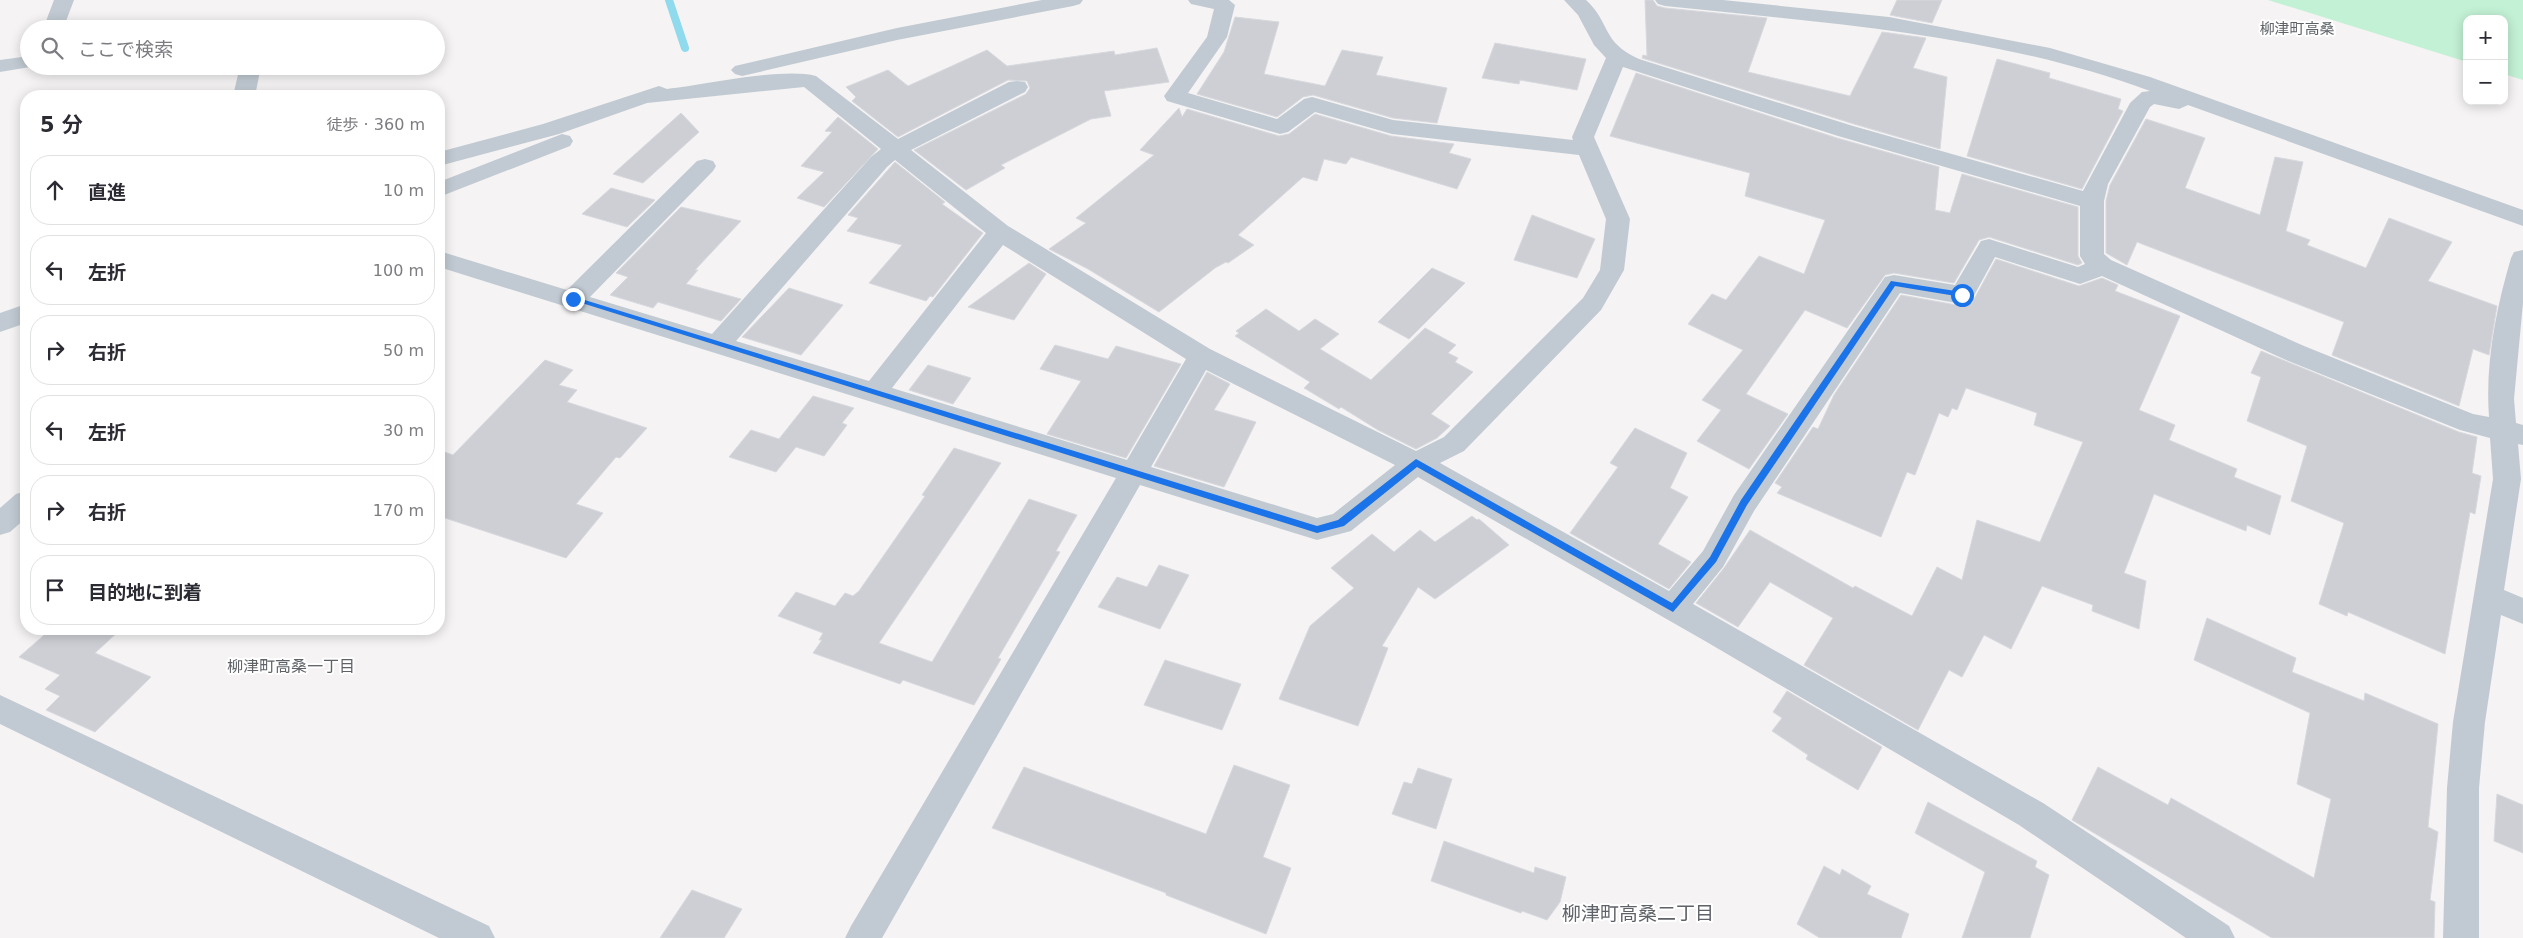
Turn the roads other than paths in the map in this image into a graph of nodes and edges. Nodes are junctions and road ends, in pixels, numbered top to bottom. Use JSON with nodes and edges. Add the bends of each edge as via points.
{"nodes":[{"id":1,"x":64,"y":0,"type":"edge"},
{"id":2,"x":1073,"y":0,"type":"edge"},
{"id":3,"x":1198,"y":0,"type":"edge"},
{"id":4,"x":1574,"y":0,"type":"edge"},
{"id":5,"x":1665,"y":0,"type":"edge"},
{"id":6,"x":1232,"y":2,"type":"edge"},
{"id":7,"x":56,"y":20,"type":"edge"},
{"id":8,"x":1617,"y":57,"type":"junction"},
{"id":9,"x":20,"y":63,"type":"edge"},
{"id":10,"x":0,"y":66,"type":"edge"},
{"id":11,"x":249,"y":75,"type":"edge"},
{"id":12,"x":1017,"y":87,"type":"dead end"},
{"id":13,"x":245,"y":90,"type":"edge"},
{"id":14,"x":642,"y":97,"type":"junction"},
{"id":15,"x":604,"y":110,"type":"junction"},
{"id":16,"x":2274,"y":128,"type":"junction"},
{"id":17,"x":551,"y":129,"type":"junction"},
{"id":18,"x":445,"y":143,"type":"edge"},
{"id":19,"x":1589,"y":149,"type":"junction"},
{"id":20,"x":894,"y":150,"type":"junction"},
{"id":21,"x":445,"y":157,"type":"edge"},
{"id":22,"x":705,"y":166,"type":"dead end"},
{"id":23,"x":445,"y":188,"type":"edge"},
{"id":24,"x":2092,"y":201,"type":"junction"},
{"id":25,"x":2523,"y":218,"type":"edge"},
{"id":26,"x":1000,"y":232,"type":"junction"},
{"id":27,"x":2523,"y":258,"type":"edge"},
{"id":28,"x":445,"y":261,"type":"edge"},
{"id":29,"x":2102,"y":266,"type":"junction"},
{"id":30,"x":573,"y":299,"type":"junction"},
{"id":31,"x":20,"y":315,"type":"edge"},
{"id":32,"x":0,"y":323,"type":"edge"},
{"id":33,"x":719,"y":343,"type":"junction"},
{"id":34,"x":1201,"y":356,"type":"junction"},
{"id":35,"x":874,"y":393,"type":"junction"},
{"id":36,"x":2513,"y":433,"type":"edge"},
{"id":37,"x":1416,"y":463,"type":"junction"},
{"id":38,"x":1132,"y":471,"type":"junction"},
{"id":39,"x":20,"y":507,"type":"edge"},
{"id":40,"x":0,"y":524,"type":"edge"},
{"id":41,"x":2488,"y":596,"type":"junction"},
{"id":42,"x":1673,"y":608,"type":"junction"},
{"id":43,"x":2523,"y":611,"type":"edge"},
{"id":44,"x":0,"y":709,"type":"edge"},
{"id":45,"x":2468,"y":934,"type":"edge"},
{"id":46,"x":477,"y":938,"type":"edge"},
{"id":47,"x":863,"y":938,"type":"edge"},
{"id":48,"x":2217,"y":938,"type":"edge"}],
"edges":[{"from":1,"to":7,"type":"street"},
{"from":2,"to":14,"type":"street","via":[[897,34]]},
{"from":3,"to":6,"type":"street"},
{"from":4,"to":8,"type":"street","via":[[1585,7],[1600,40]]},
{"from":5,"to":16,"type":"street","via":[[1888,23],[2050,54],[2143,81]]},
{"from":6,"to":19,"type":"street","via":[[1217,38],[1175,96],[1280,127],[1312,104],[1392,127]]},
{"from":8,"to":19,"type":"street","via":[[1583,136]]},
{"from":8,"to":24,"type":"street","via":[[1798,118]]},
{"from":9,"to":10,"type":"street"},
{"from":11,"to":13,"type":"street"},
{"from":12,"to":20,"type":"street"},
{"from":14,"to":15,"type":"street"},
{"from":14,"to":20,"type":"street","via":[[678,96],[784,80],[809,80]]},
{"from":15,"to":17,"type":"street"},
{"from":15,"to":23,"type":"street","via":[[595,124],[561,142]]},
{"from":16,"to":24,"type":"street","via":[[2250,125],[2175,101],[2150,98],[2141,103],[2097,184]]},
{"from":16,"to":25,"type":"street"},
{"from":17,"to":18,"type":"street","via":[[516,128]]},
{"from":17,"to":21,"type":"street"},
{"from":19,"to":37,"type":"street","via":[[1618,219],[1612,270],[1592,304],[1454,444]]},
{"from":20,"to":26,"type":"street"},
{"from":20,"to":33,"type":"street","via":[[879,162]]},
{"from":22,"to":30,"type":"street"},
{"from":24,"to":29,"type":"street","via":[[2092,256]]},
{"from":26,"to":34,"type":"street"},
{"from":26,"to":35,"type":"street"},
{"from":27,"to":36,"type":"street","via":[[2509,309],[2501,399]]},
{"from":28,"to":30,"type":"street"},
{"from":29,"to":36,"type":"street","via":[[2295,353],[2469,423]]},
{"from":29,"to":42,"type":"street","via":[[2080,276],[1989,247],[1962,295],[1894,283],[1744,503],[1713,559]]},
{"from":30,"to":33,"type":"street"},
{"from":31,"to":32,"type":"street"},
{"from":33,"to":35,"type":"street"},
{"from":34,"to":37,"type":"street"},
{"from":34,"to":38,"type":"street"},
{"from":35,"to":38,"type":"street"},
{"from":36,"to":41,"type":"street"},
{"from":37,"to":38,"type":"street","via":[[1341,523],[1317,529]]},
{"from":37,"to":42,"type":"street"},
{"from":38,"to":47,"type":"street"},
{"from":39,"to":40,"type":"street"},
{"from":41,"to":43,"type":"street"},
{"from":41,"to":45,"type":"street","via":[[2469,722],[2463,788]]},
{"from":42,"to":48,"type":"street","via":[[2031,814]]},
{"from":44,"to":46,"type":"street"}]}
